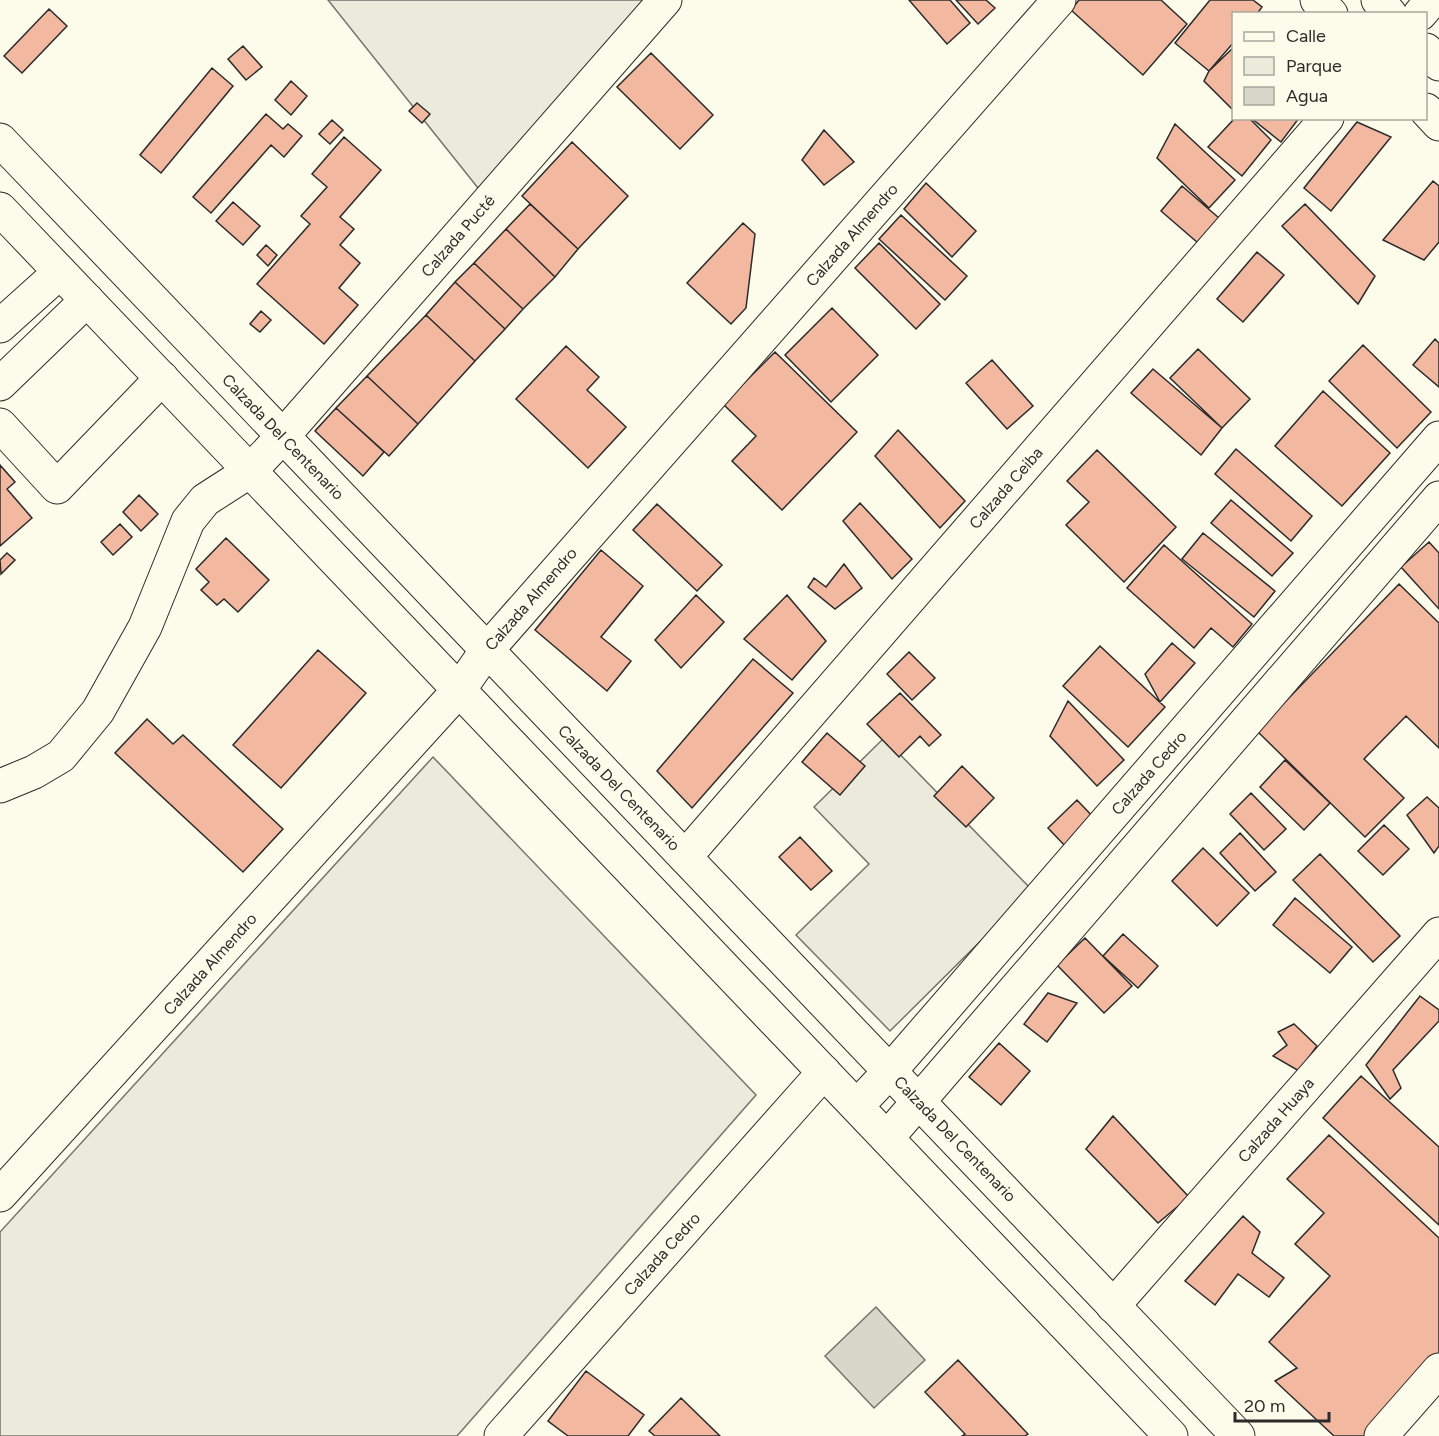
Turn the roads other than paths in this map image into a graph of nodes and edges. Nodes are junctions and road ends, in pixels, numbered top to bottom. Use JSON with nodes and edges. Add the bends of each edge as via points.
{"nodes":[{"id":1,"x":665,"y":0,"type":"edge"},
{"id":2,"x":1059,"y":0,"type":"edge"},
{"id":3,"x":1317,"y":0,"type":"edge"},
{"id":4,"x":1378,"y":0,"type":"edge"},
{"id":5,"x":1432,"y":0,"type":"edge"},
{"id":6,"x":1329,"y":12,"type":"edge"},
{"id":7,"x":1388,"y":12,"type":"edge"},
{"id":8,"x":1422,"y":12,"type":"edge"},
{"id":9,"x":1427,"y":52,"type":"edge"},
{"id":10,"x":1439,"y":64,"type":"edge"},
{"id":11,"x":1427,"y":112,"type":"edge"},
{"id":12,"x":1325,"y":120,"type":"edge"},
{"id":13,"x":1439,"y":124,"type":"edge"},
{"id":14,"x":0,"y":140,"type":"edge"},
{"id":15,"x":0,"y":209,"type":"edge"},
{"id":16,"x":60,"y":272,"type":"junction"},
{"id":17,"x":87,"y":300,"type":"junction"},
{"id":18,"x":0,"y":326,"type":"edge"},
{"id":19,"x":162,"y":378,"type":"junction"},
{"id":20,"x":0,"y":384,"type":"edge"},
{"id":21,"x":0,"y":425,"type":"edge"},
{"id":22,"x":283,"y":436,"type":"junction"},
{"id":23,"x":1439,"y":438,"type":"edge"},
{"id":24,"x":250,"y":471,"type":"junction"},
{"id":25,"x":1439,"y":498,"type":"edge"},
{"id":26,"x":487,"y":650,"type":"junction"},
{"id":27,"x":459,"y":690,"type":"junction"},
{"id":28,"x":0,"y":786,"type":"edge"},
{"id":29,"x":686,"y":857,"type":"junction"},
{"id":30,"x":1439,"y":934,"type":"edge"},
{"id":31,"x":890,"y":1071,"type":"junction"},
{"id":32,"x":824,"y":1072,"type":"junction"},
{"id":33,"x":918,"y":1101,"type":"junction"},
{"id":34,"x":857,"y":1106,"type":"junction"},
{"id":35,"x":887,"y":1138,"type":"junction"},
{"id":36,"x":0,"y":1196,"type":"edge"},
{"id":37,"x":1113,"y":1306,"type":"junction"},
{"id":38,"x":1439,"y":1370,"type":"edge"},
{"id":39,"x":1169,"y":1435,"type":"edge"},
{"id":40,"x":501,"y":1436,"type":"edge"},
{"id":41,"x":1238,"y":1436,"type":"edge"},
{"id":42,"x":1381,"y":1436,"type":"edge"}],
"edges":[{"from":1,"to":22,"type":"street","name":"Calzada Pucté"},
{"from":2,"to":26,"type":"street","name":"Calzada Almendro"},
{"from":3,"to":6,"type":"street"},
{"from":4,"to":7,"type":"street"},
{"from":5,"to":8,"type":"street"},
{"from":9,"to":10,"type":"street"},
{"from":11,"to":13,"type":"street"},
{"from":12,"to":29,"type":"street","name":"Calzada Ceiba"},
{"from":14,"to":22,"type":"street","name":"Calzada Del Centenario"},
{"from":15,"to":16,"type":"street"},
{"from":16,"to":17,"type":"street"},
{"from":16,"to":18,"type":"street"},
{"from":17,"to":19,"type":"street"},
{"from":17,"to":20,"type":"street"},
{"from":19,"to":21,"type":"street","via":[[57,487]]},
{"from":19,"to":24,"type":"street"},
{"from":22,"to":24,"type":"street","name":"Calzada Pucté"},
{"from":22,"to":26,"type":"street","name":"Calzada Del Centenario"},
{"from":23,"to":31,"type":"street","name":"Calzada Cedro"},
{"from":24,"to":27,"type":"street"},
{"from":24,"to":28,"type":"street","name":"Calzada Pucté","via":[[206,500],[188,521],[145,627],[98,711],[62,756]]},
{"from":25,"to":33,"type":"street"},
{"from":26,"to":27,"type":"street","name":"Calzada Almendro"},
{"from":26,"to":29,"type":"street","name":"Calzada Del Centenario"},
{"from":27,"to":32,"type":"street"},
{"from":27,"to":36,"type":"street","name":"Calzada Almendro"},
{"from":29,"to":31,"type":"street","name":"Calzada Del Centenario"},
{"from":30,"to":37,"type":"street","name":"Calzada Huaya"},
{"from":31,"to":33,"type":"street","name":"Calzada Del Centenario"},
{"from":31,"to":34,"type":"street","name":"Calzada Cedro"},
{"from":32,"to":34,"type":"street"},
{"from":32,"to":40,"type":"street","name":"Calzada Cedro"},
{"from":33,"to":35,"type":"street"},
{"from":33,"to":37,"type":"street","name":"Calzada Del Centenario"},
{"from":34,"to":35,"type":"street"},
{"from":35,"to":39,"type":"street"},
{"from":37,"to":41,"type":"street","name":"Calzada Del Centenario"},
{"from":38,"to":42,"type":"street"}]}
